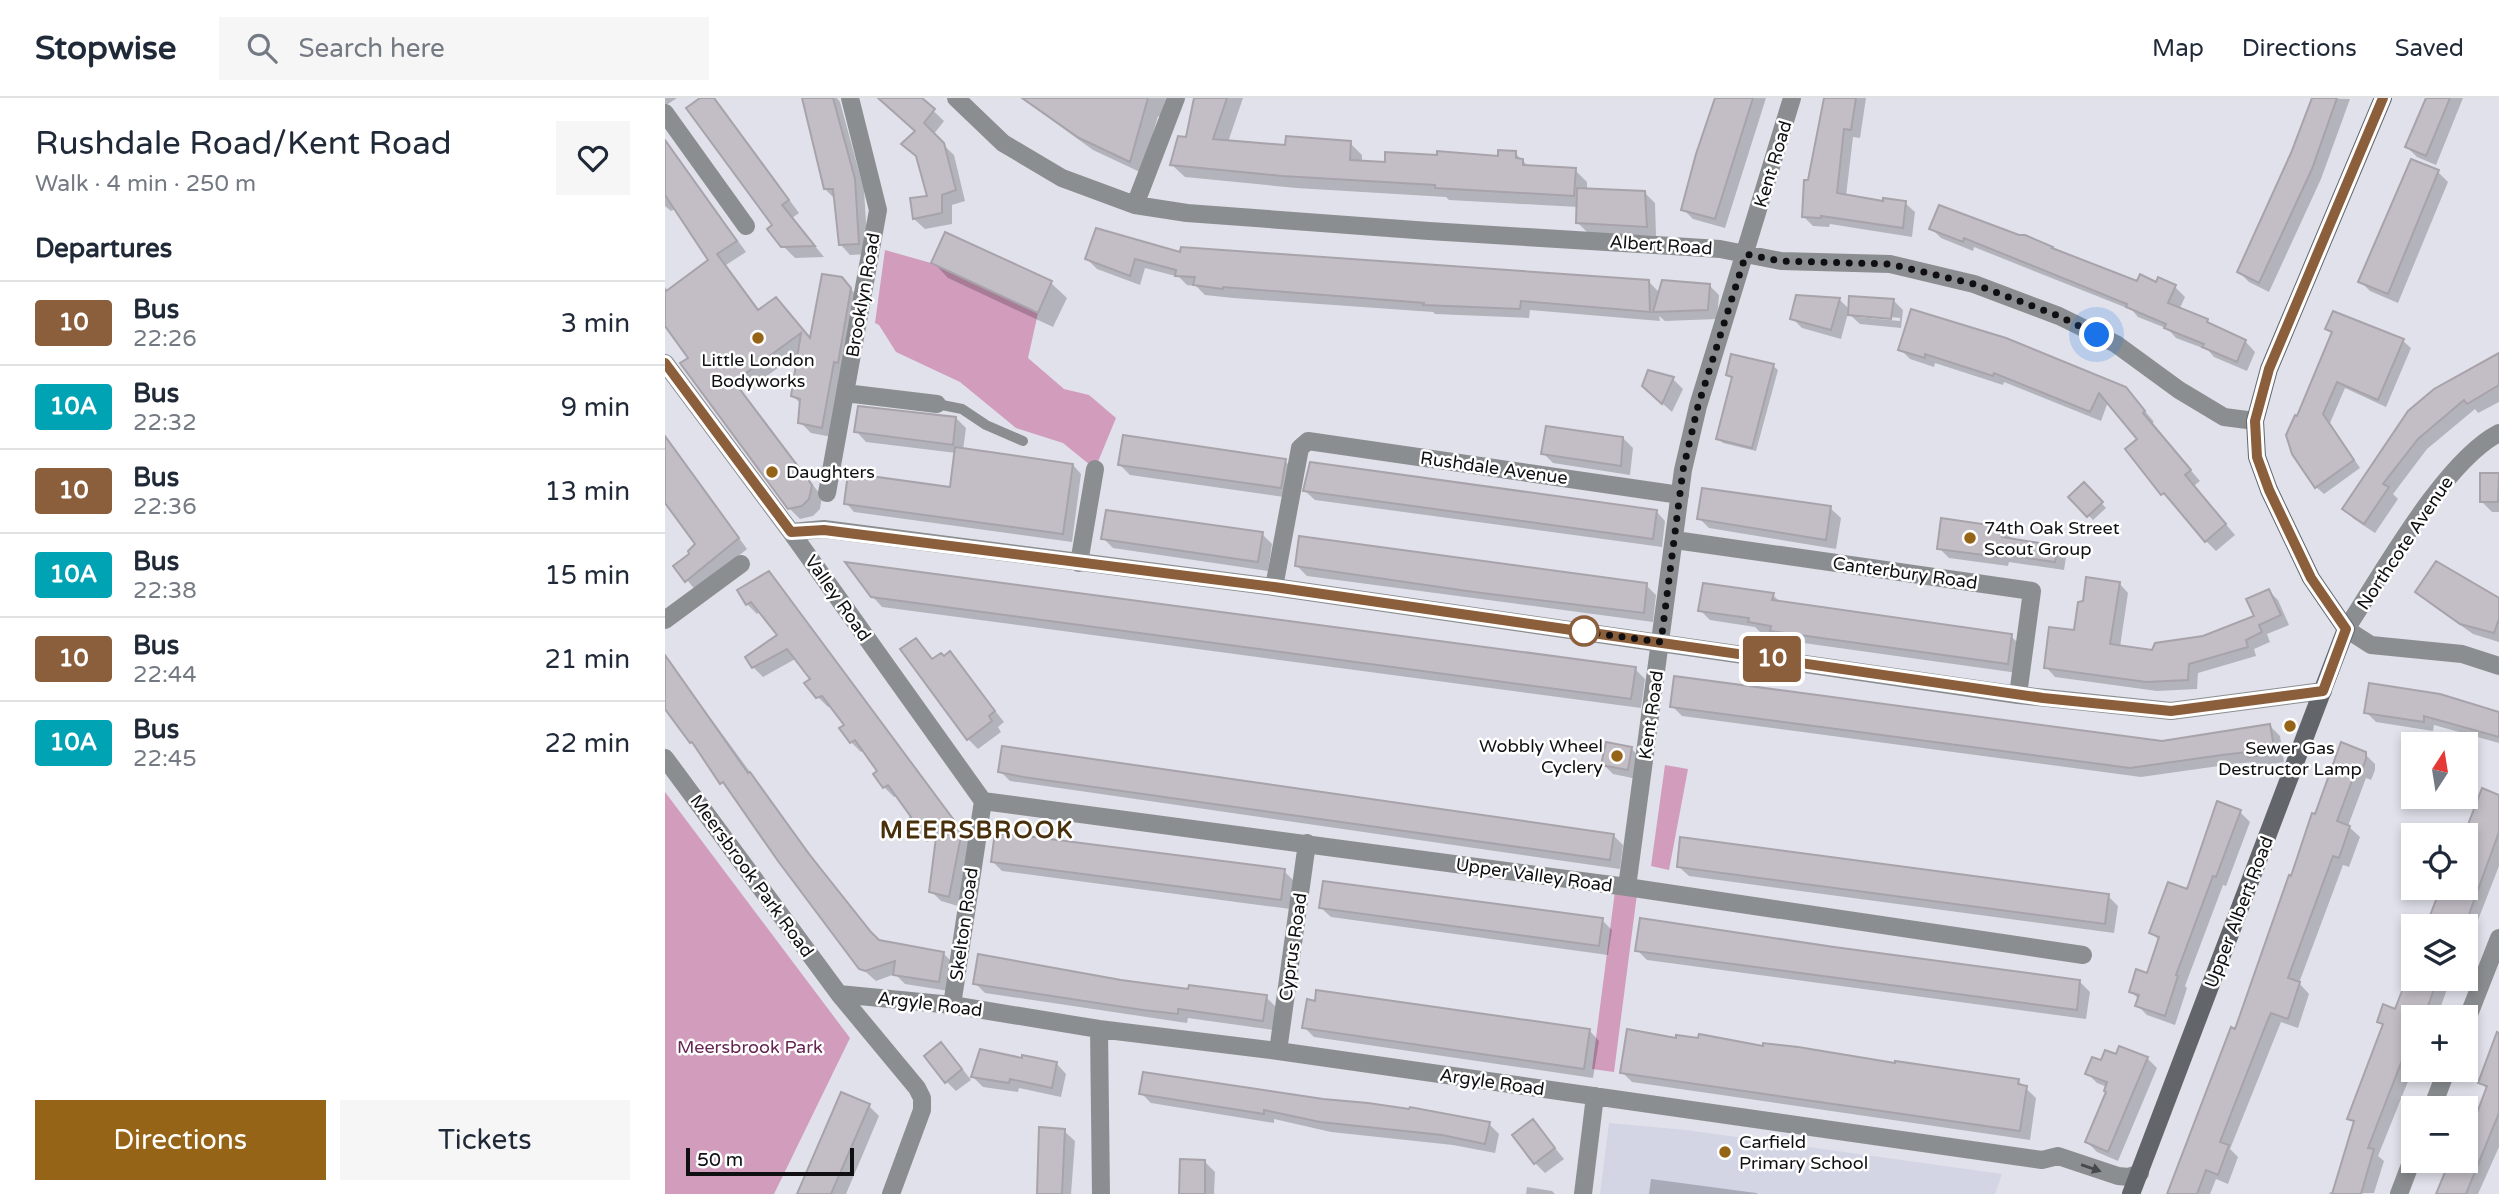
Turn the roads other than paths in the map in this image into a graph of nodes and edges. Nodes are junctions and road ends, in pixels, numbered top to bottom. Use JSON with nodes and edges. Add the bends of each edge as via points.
{"nodes":[{"id":1,"x":670,"y":98,"type":"edge"},
{"id":2,"x":850,"y":98,"type":"edge"},
{"id":3,"x":956,"y":98,"type":"edge"},
{"id":4,"x":1176,"y":98,"type":"edge"},
{"id":5,"x":1792,"y":98,"type":"edge"},
{"id":6,"x":2383,"y":98,"type":"edge"},
{"id":7,"x":665,"y":101,"type":"edge"},
{"id":8,"x":665,"y":113,"type":"edge"},
{"id":9,"x":1135,"y":205,"type":"junction"},
{"id":10,"x":746,"y":226,"type":"dead end"},
{"id":11,"x":1746,"y":254,"type":"junction"},
{"id":12,"x":665,"y":363,"type":"edge"},
{"id":13,"x":845,"y":393,"type":"junction"},
{"id":14,"x":937,"y":404,"type":"joint"},
{"id":15,"x":2255,"y":421,"type":"junction"},
{"id":16,"x":2499,"y":433,"type":"edge"},
{"id":17,"x":1023,"y":441,"type":"dead end"},
{"id":18,"x":1095,"y":469,"type":"dead end"},
{"id":19,"x":828,"y":493,"type":"dead end"},
{"id":20,"x":1680,"y":495,"type":"junction"},
{"id":21,"x":791,"y":532,"type":"junction"},
{"id":22,"x":1675,"y":540,"type":"junction"},
{"id":23,"x":1079,"y":563,"type":"junction"},
{"id":24,"x":741,"y":564,"type":"dead end"},
{"id":25,"x":1274,"y":587,"type":"junction"},
{"id":26,"x":665,"y":620,"type":"edge"},
{"id":27,"x":2346,"y":629,"type":"junction"},
{"id":28,"x":1661,"y":642,"type":"junction"},
{"id":29,"x":2499,"y":666,"type":"edge"},
{"id":30,"x":2323,"y":691,"type":"junction"},
{"id":31,"x":2018,"y":695,"type":"junction"},
{"id":32,"x":665,"y":758,"type":"edge"},
{"id":33,"x":983,"y":801,"type":"junction"},
{"id":34,"x":1307,"y":843,"type":"junction"},
{"id":35,"x":1627,"y":887,"type":"junction"},
{"id":36,"x":2499,"y":938,"type":"edge"},
{"id":37,"x":2083,"y":955,"type":"dead end"},
{"id":38,"x":839,"y":994,"type":"junction"},
{"id":39,"x":952,"y":1005,"type":"junction"},
{"id":40,"x":2473,"y":1005,"type":"edge"},
{"id":41,"x":1099,"y":1029,"type":"junction"},
{"id":42,"x":1278,"y":1051,"type":"junction"},
{"id":43,"x":1595,"y":1096,"type":"junction"},
{"id":44,"x":2140,"y":1172,"type":"junction"},
{"id":45,"x":2407,"y":1173,"type":"edge"},
{"id":46,"x":891,"y":1194,"type":"edge"},
{"id":47,"x":1101,"y":1194,"type":"edge"},
{"id":48,"x":1583,"y":1194,"type":"edge"},
{"id":49,"x":2131,"y":1194,"type":"edge"},
{"id":50,"x":2399,"y":1194,"type":"edge"}],
"edges":[{"from":1,"to":7,"type":"street"},
{"from":2,"to":13,"type":"street","name":"Brooklyn Road","via":[[878,210]]},
{"from":3,"to":9,"type":"street","name":"Albert Road","via":[[1003,144],[1062,178]]},
{"from":4,"to":9,"type":"street"},
{"from":5,"to":11,"type":"street","name":"Kent Road"},
{"from":6,"to":15,"type":"street","via":[[2269,369]]},
{"from":8,"to":10,"type":"street"},
{"from":9,"to":11,"type":"street","name":"Albert Road","via":[[1429,231],[1720,248]]},
{"from":11,"to":15,"type":"street","name":"Albert Road","via":[[1780,261],[1890,264],[1974,284],[2059,316],[2116,344],[2224,417]]},
{"from":11,"to":20,"type":"street","name":"Kent Road","via":[[1698,406]]},
{"from":12,"to":21,"type":"street","name":"Valley Road"},
{"from":13,"to":14,"type":"street"},
{"from":13,"to":19,"type":"street","name":"Brooklyn Road"},
{"from":14,"to":17,"type":"lane","via":[[962,409]]},
{"from":15,"to":27,"type":"street","via":[[2257,457],[2269,490],[2311,578]]},
{"from":16,"to":27,"type":"street","name":"Northcote Avenue","via":[[2471,452],[2452,474]]},
{"from":18,"to":23,"type":"street"},
{"from":20,"to":22,"type":"street","name":"Kent Road"},
{"from":20,"to":25,"type":"street","name":"Rushdale Avenue","via":[[1308,441],[1300,448]]},
{"from":21,"to":23,"type":"street","via":[[824,530]]},
{"from":21,"to":33,"type":"street","name":"Valley Road"},
{"from":22,"to":28,"type":"street","name":"Kent Road"},
{"from":22,"to":31,"type":"street","name":"Canterbury Road","via":[[2032,591]]},
{"from":23,"to":25,"type":"street"},
{"from":24,"to":26,"type":"street"},
{"from":25,"to":28,"type":"street"},
{"from":27,"to":29,"type":"street","via":[[2371,645],[2462,654]]},
{"from":27,"to":30,"type":"street","name":"Upper Albert Road"},
{"from":28,"to":31,"type":"street"},
{"from":28,"to":35,"type":"street","name":"Kent Road"},
{"from":30,"to":31,"type":"street","via":[[2171,711]]},
{"from":30,"to":44,"type":"street","name":"Upper Albert Road"},
{"from":32,"to":38,"type":"street","name":"Meersbrook Park Road"},
{"from":33,"to":34,"type":"street","name":"Upper Valley Road"},
{"from":33,"to":39,"type":"street","name":"Skelton Road"},
{"from":34,"to":35,"type":"street","name":"Upper Valley Road"},
{"from":34,"to":42,"type":"street","name":"Cyprus Road"},
{"from":35,"to":37,"type":"street","name":"Upper Valley Road"},
{"from":36,"to":40,"type":"street"},
{"from":38,"to":39,"type":"street","name":"Argyle Road"},
{"from":38,"to":46,"type":"street","name":"Meersbrook Park Road","via":[[922,1098],[922,1110]]},
{"from":39,"to":41,"type":"street","name":"Argyle Road"},
{"from":41,"to":42,"type":"street","name":"Argyle Road"},
{"from":41,"to":47,"type":"street"},
{"from":42,"to":43,"type":"street","name":"Argyle Road"},
{"from":43,"to":44,"type":"street","name":"Argyle Road","one_way":true,"via":[[2042,1160],[2058,1156],[2118,1176]]},
{"from":43,"to":48,"type":"street"},
{"from":44,"to":49,"type":"street","name":"Upper Albert Road"},
{"from":45,"to":50,"type":"street"}]}
